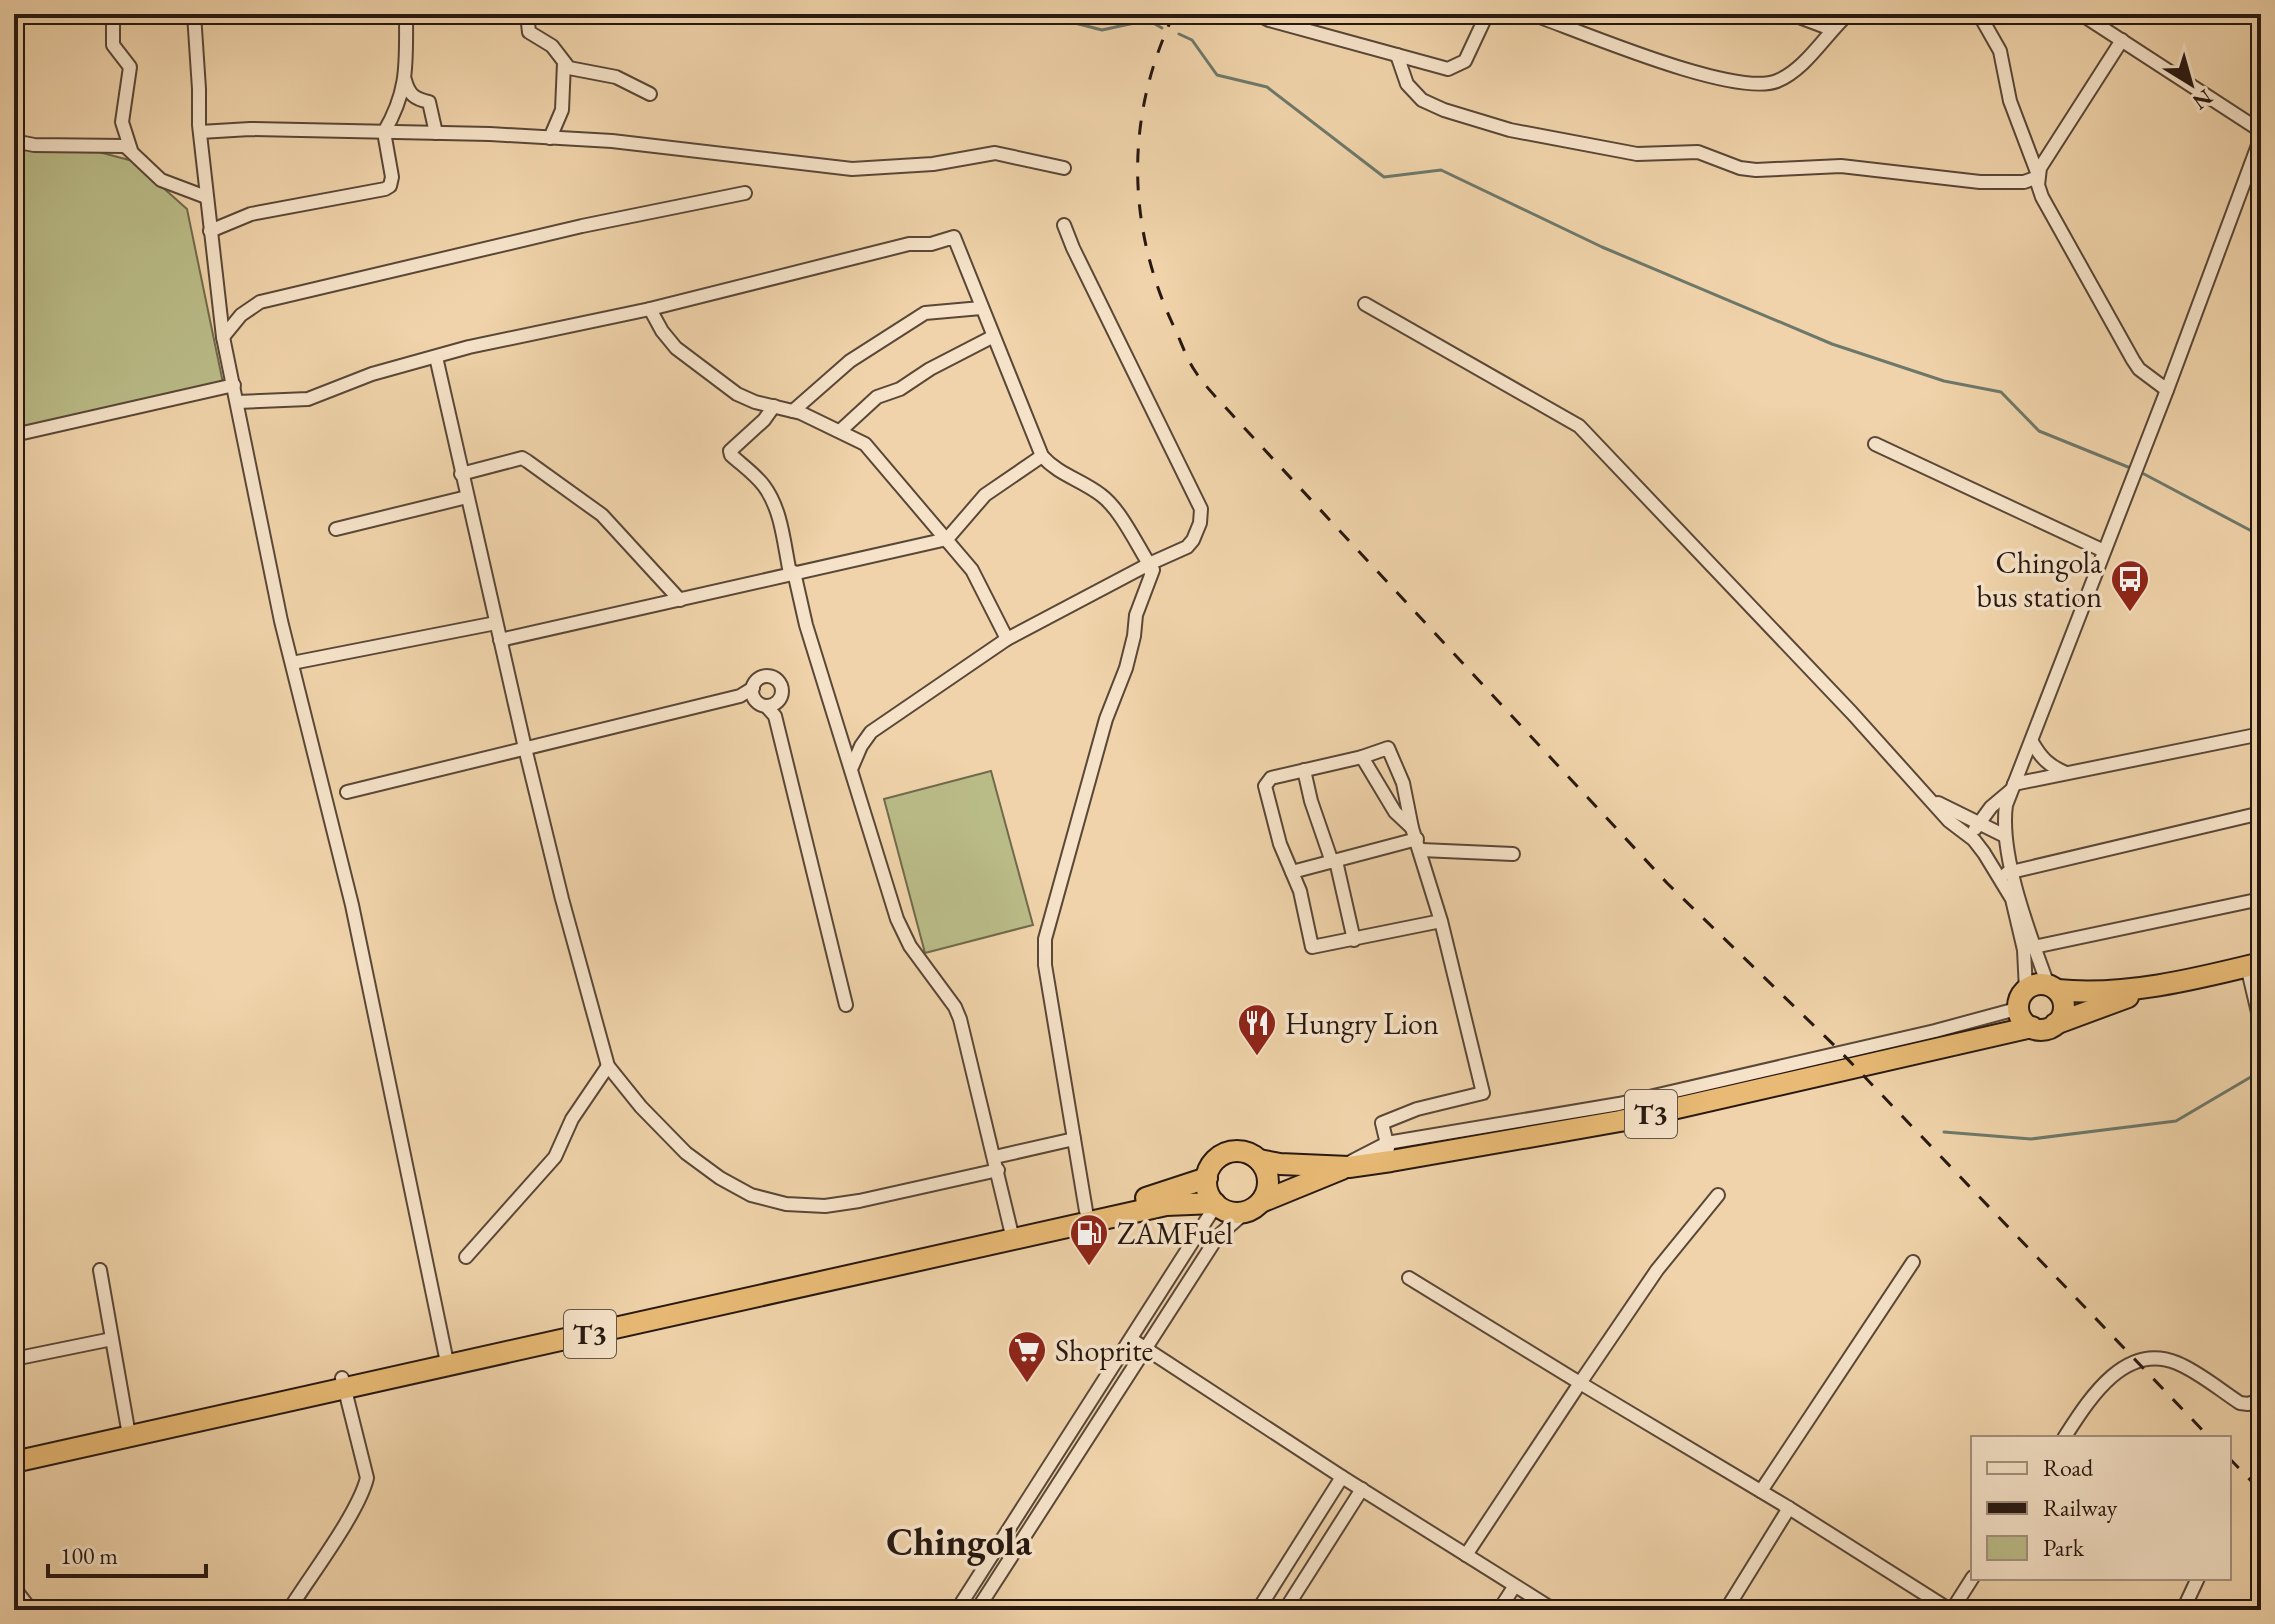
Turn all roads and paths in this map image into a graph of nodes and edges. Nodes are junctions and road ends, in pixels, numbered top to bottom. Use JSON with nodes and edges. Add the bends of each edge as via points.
{"nodes":[{"id":1,"x":113,"y":14,"type":"edge"},
{"id":2,"x":194,"y":14,"type":"edge"},
{"id":3,"x":406,"y":14,"type":"edge"},
{"id":4,"x":440,"y":14,"type":"edge"},
{"id":5,"x":454,"y":14,"type":"edge"},
{"id":6,"x":527,"y":14,"type":"edge"},
{"id":7,"x":1257,"y":14,"type":"edge"},
{"id":8,"x":1487,"y":14,"type":"edge"},
{"id":9,"x":1532,"y":14,"type":"edge"},
{"id":10,"x":1791,"y":14,"type":"edge"},
{"id":11,"x":1848,"y":14,"type":"edge"},
{"id":12,"x":1979,"y":14,"type":"edge"},
{"id":13,"x":2081,"y":14,"type":"edge"},
{"id":14,"x":1831,"y":29,"type":"junction"},
{"id":15,"x":2122,"y":40,"type":"junction"},
{"id":16,"x":1397,"y":55,"type":"junction"},
{"id":17,"x":564,"y":63,"type":"junction"},
{"id":18,"x":405,"y":79,"type":"junction"},
{"id":19,"x":650,"y":94,"type":"dead end"},
{"id":20,"x":200,"y":132,"type":"junction"},
{"id":21,"x":384,"y":132,"type":"junction"},
{"id":22,"x":436,"y":133,"type":"junction"},
{"id":23,"x":2261,"y":134,"type":"edge"},
{"id":24,"x":550,"y":138,"type":"junction"},
{"id":25,"x":14,"y":141,"type":"edge"},
{"id":26,"x":131,"y":150,"type":"junction"},
{"id":27,"x":1064,"y":168,"type":"dead end"},
{"id":28,"x":2038,"y":176,"type":"junction"},
{"id":29,"x":745,"y":193,"type":"dead end"},
{"id":30,"x":206,"y":197,"type":"junction"},
{"id":31,"x":1064,"y":225,"type":"dead end"},
{"id":32,"x":210,"y":231,"type":"junction"},
{"id":33,"x":1365,"y":304,"type":"dead end"},
{"id":34,"x":981,"y":308,"type":"junction"},
{"id":35,"x":650,"y":309,"type":"junction"},
{"id":36,"x":223,"y":337,"type":"junction"},
{"id":37,"x":992,"y":337,"type":"junction"},
{"id":38,"x":436,"y":357,"type":"junction"},
{"id":39,"x":234,"y":385,"type":"junction"},
{"id":40,"x":2167,"y":390,"type":"junction"},
{"id":41,"x":237,"y":402,"type":"junction"},
{"id":42,"x":774,"y":406,"type":"junction"},
{"id":43,"x":793,"y":411,"type":"junction"},
{"id":44,"x":840,"y":431,"type":"junction"},
{"id":45,"x":14,"y":435,"type":"edge"},
{"id":46,"x":1875,"y":444,"type":"dead end"},
{"id":47,"x":1042,"y":456,"type":"junction"},
{"id":48,"x":461,"y":474,"type":"junction"},
{"id":49,"x":467,"y":497,"type":"junction"},
{"id":50,"x":336,"y":529,"type":"dead end"},
{"id":51,"x":947,"y":539,"type":"junction"},
{"id":52,"x":2104,"y":551,"type":"junction"},
{"id":53,"x":1152,"y":566,"type":"junction"},
{"id":54,"x":792,"y":572,"type":"junction"},
{"id":55,"x":680,"y":600,"type":"junction"},
{"id":56,"x":496,"y":623,"type":"junction"},
{"id":57,"x":1007,"y":639,"type":"junction"},
{"id":58,"x":500,"y":640,"type":"junction"},
{"id":59,"x":292,"y":663,"type":"junction"},
{"id":60,"x":753,"y":688,"type":"junction"},
{"id":61,"x":740,"y":696,"type":"junction"},
{"id":62,"x":766,"y":708,"type":"junction"},
{"id":63,"x":2261,"y":734,"type":"edge"},
{"id":64,"x":2032,"y":742,"type":"junction"},
{"id":65,"x":525,"y":748,"type":"junction"},
{"id":66,"x":1362,"y":757,"type":"junction"},
{"id":67,"x":852,"y":767,"type":"junction"},
{"id":68,"x":1304,"y":770,"type":"junction"},
{"id":69,"x":2066,"y":773,"type":"junction"},
{"id":70,"x":2012,"y":787,"type":"junction"},
{"id":71,"x":347,"y":792,"type":"dead end"},
{"id":72,"x":1935,"y":802,"type":"junction"},
{"id":73,"x":1987,"y":812,"type":"junction"},
{"id":74,"x":2261,"y":813,"type":"edge"},
{"id":75,"x":1961,"y":815,"type":"junction"},
{"id":76,"x":1979,"y":823,"type":"junction"},
{"id":77,"x":2005,"y":836,"type":"junction"},
{"id":78,"x":1417,"y":839,"type":"junction"},
{"id":79,"x":1974,"y":840,"type":"junction"},
{"id":80,"x":1513,"y":854,"type":"dead end"},
{"id":81,"x":1334,"y":862,"type":"junction"},
{"id":82,"x":2013,"y":871,"type":"junction"},
{"id":83,"x":1292,"y":872,"type":"junction"},
{"id":84,"x":1999,"y":875,"type":"junction"},
{"id":85,"x":2261,"y":899,"type":"edge"},
{"id":86,"x":1441,"y":921,"type":"junction"},
{"id":87,"x":1354,"y":940,"type":"junction"},
{"id":88,"x":2029,"y":948,"type":"junction"},
{"id":89,"x":2254,"y":964,"type":"edge"},
{"id":90,"x":2170,"y":982,"type":"junction"},
{"id":91,"x":2052,"y":988,"type":"junction"},
{"id":92,"x":2018,"y":999,"type":"junction"},
{"id":93,"x":846,"y":1005,"type":"dead end"},
{"id":94,"x":2055,"y":1024,"type":"junction"},
{"id":95,"x":2261,"y":1025,"type":"edge"},
{"id":96,"x":2032,"y":1027,"type":"junction"},
{"id":97,"x":1951,"y":1047,"type":"junction"},
{"id":98,"x":608,"y":1066,"type":"junction"},
{"id":99,"x":1074,"y":1139,"type":"junction"},
{"id":100,"x":1387,"y":1143,"type":"junction"},
{"id":101,"x":995,"y":1157,"type":"junction"},
{"id":102,"x":1259,"y":1160,"type":"junction"},
{"id":103,"x":1371,"y":1164,"type":"junction"},
{"id":104,"x":1346,"y":1166,"type":"junction"},
{"id":105,"x":998,"y":1170,"type":"junction"},
{"id":106,"x":1207,"y":1178,"type":"junction"},
{"id":107,"x":1718,"y":1195,"type":"dead end"},
{"id":108,"x":1177,"y":1204,"type":"junction"},
{"id":109,"x":1216,"y":1204,"type":"junction"},
{"id":110,"x":1254,"y":1206,"type":"junction"},
{"id":111,"x":1086,"y":1211,"type":"junction"},
{"id":112,"x":1012,"y":1234,"type":"junction"},
{"id":113,"x":1193,"y":1237,"type":"junction"},
{"id":114,"x":466,"y":1257,"type":"dead end"},
{"id":115,"x":1913,"y":1262,"type":"dead end"},
{"id":116,"x":100,"y":1270,"type":"dead end"},
{"id":117,"x":1409,"y":1278,"type":"dead end"},
{"id":118,"x":112,"y":1339,"type":"junction"},
{"id":119,"x":1131,"y":1339,"type":"junction"},
{"id":120,"x":1145,"y":1348,"type":"junction"},
{"id":121,"x":14,"y":1359,"type":"edge"},
{"id":122,"x":447,"y":1361,"type":"junction"},
{"id":123,"x":1580,"y":1383,"type":"junction"},
{"id":124,"x":343,"y":1384,"type":"junction"},
{"id":125,"x":2261,"y":1400,"type":"edge"},
{"id":126,"x":128,"y":1430,"type":"junction"},
{"id":127,"x":2065,"y":1436,"type":"edge"},
{"id":128,"x":14,"y":1451,"type":"edge"},
{"id":129,"x":14,"y":1462,"type":"edge"},
{"id":130,"x":1342,"y":1477,"type":"junction"},
{"id":131,"x":1362,"y":1489,"type":"junction"},
{"id":132,"x":1761,"y":1491,"type":"junction"},
{"id":133,"x":1789,"y":1508,"type":"junction"},
{"id":134,"x":1466,"y":1555,"type":"junction"},
{"id":135,"x":1971,"y":1580,"type":"edge"},
{"id":136,"x":2197,"y":1580,"type":"edge"},
{"id":137,"x":1514,"y":1587,"type":"junction"},
{"id":138,"x":14,"y":1588,"type":"edge"},
{"id":139,"x":31,"y":1610,"type":"edge"},
{"id":140,"x":289,"y":1610,"type":"edge"},
{"id":141,"x":957,"y":1610,"type":"edge"},
{"id":142,"x":977,"y":1610,"type":"edge"},
{"id":143,"x":1258,"y":1610,"type":"edge"},
{"id":144,"x":1285,"y":1610,"type":"edge"},
{"id":145,"x":1499,"y":1610,"type":"edge"},
{"id":146,"x":1554,"y":1610,"type":"edge"},
{"id":147,"x":1726,"y":1610,"type":"edge"},
{"id":148,"x":1951,"y":1610,"type":"edge"},
{"id":149,"x":2183,"y":1610,"type":"edge"}],
"edges":[{"from":1,"to":26,"type":"street","via":[[113,45],[130,67],[122,113]]},
{"from":2,"to":20,"type":"street"},
{"from":3,"to":18,"type":"street"},
{"from":4,"to":5,"type":"street"},
{"from":6,"to":17,"type":"street","via":[[529,32],[552,46]]},
{"from":7,"to":16,"type":"street"},
{"from":8,"to":16,"type":"street","via":[[1458,66],[1448,69]]},
{"from":9,"to":14,"type":"street","via":[[1709,77],[1759,85],[1789,75]]},
{"from":10,"to":14,"type":"street"},
{"from":11,"to":14,"type":"street"},
{"from":12,"to":28,"type":"street","via":[[2000,51],[2010,101]]},
{"from":13,"to":15,"type":"street"},
{"from":15,"to":23,"type":"street"},
{"from":15,"to":28,"type":"street"},
{"from":16,"to":28,"type":"street","via":[[1407,84],[1422,100],[1484,122],[1637,154],[1698,152],[1756,170],[1841,166],[1980,182],[2024,182]]},
{"from":17,"to":19,"type":"street","via":[[575,71],[616,77]]},
{"from":17,"to":24,"type":"street","via":[[562,110]]},
{"from":18,"to":21,"type":"street"},
{"from":18,"to":22,"type":"street","via":[[408,92],[429,102]]},
{"from":20,"to":21,"type":"street"},
{"from":20,"to":30,"type":"street"},
{"from":21,"to":22,"type":"street"},
{"from":21,"to":32,"type":"street","via":[[392,182],[385,189],[262,211]]},
{"from":22,"to":24,"type":"street"},
{"from":23,"to":40,"type":"street"},
{"from":24,"to":27,"type":"street","via":[[852,169],[933,164],[995,153]]},
{"from":25,"to":26,"type":"street","via":[[116,144]]},
{"from":26,"to":30,"type":"street","via":[[161,180]]},
{"from":28,"to":40,"type":"street","via":[[2042,197],[2133,360]]},
{"from":29,"to":36,"type":"street","via":[[260,302]]},
{"from":30,"to":32,"type":"street"},
{"from":31,"to":53,"type":"street","via":[[1201,509],[1193,540]]},
{"from":32,"to":36,"type":"street"},
{"from":33,"to":72,"type":"street","via":[[1579,426]]},
{"from":34,"to":35,"type":"street","via":[[954,237]]},
{"from":34,"to":37,"type":"street"},
{"from":34,"to":43,"type":"street","via":[[925,313],[850,361]]},
{"from":35,"to":38,"type":"street"},
{"from":35,"to":42,"type":"street","via":[[662,331],[690,360],[737,394]]},
{"from":36,"to":39,"type":"street"},
{"from":37,"to":44,"type":"street","via":[[877,397]]},
{"from":37,"to":47,"type":"street"},
{"from":38,"to":41,"type":"street","via":[[308,399]]},
{"from":38,"to":48,"type":"street"},
{"from":39,"to":41,"type":"street"},
{"from":39,"to":45,"type":"street"},
{"from":40,"to":52,"type":"street"},
{"from":41,"to":59,"type":"street"},
{"from":42,"to":43,"type":"street"},
{"from":42,"to":54,"type":"street","via":[[730,451],[770,495]]},
{"from":43,"to":44,"type":"street"},
{"from":44,"to":51,"type":"street","via":[[873,452]]},
{"from":46,"to":52,"type":"street"},
{"from":47,"to":51,"type":"street","via":[[985,495]]},
{"from":47,"to":53,"type":"street","via":[[1108,501]]},
{"from":48,"to":49,"type":"street"},
{"from":48,"to":55,"type":"street","via":[[522,458],[602,515]]},
{"from":49,"to":50,"type":"street"},
{"from":49,"to":56,"type":"street"},
{"from":51,"to":54,"type":"street"},
{"from":51,"to":57,"type":"street","via":[[972,570]]},
{"from":52,"to":64,"type":"street"},
{"from":53,"to":57,"type":"street"},
{"from":53,"to":99,"type":"street","via":[[1045,939]]},
{"from":54,"to":55,"type":"street"},
{"from":54,"to":67,"type":"street"},
{"from":55,"to":58,"type":"street"},
{"from":56,"to":58,"type":"street"},
{"from":56,"to":59,"type":"street"},
{"from":57,"to":67,"type":"street","via":[[871,732]]},
{"from":58,"to":65,"type":"street"},
{"from":59,"to":122,"type":"street","via":[[352,905]]},
{"from":60,"to":61,"type":"street"},
{"from":60,"to":62,"type":"street"},
{"from":60,"to":62,"type":"street","via":[[759,678],[772,677],[782,686],[780,700]]},
{"from":61,"to":62,"type":"street"},
{"from":61,"to":65,"type":"street"},
{"from":62,"to":93,"type":"street"},
{"from":63,"to":69,"type":"street"},
{"from":64,"to":69,"type":"street","via":[[2051,767]]},
{"from":64,"to":70,"type":"street"},
{"from":65,"to":71,"type":"street"},
{"from":65,"to":98,"type":"street"},
{"from":66,"to":68,"type":"street"},
{"from":66,"to":78,"type":"street"},
{"from":66,"to":78,"type":"street","via":[[1384,748],[1391,751]]},
{"from":67,"to":101,"type":"street","via":[[897,919],[960,1019]]},
{"from":68,"to":81,"type":"street"},
{"from":68,"to":83,"type":"street","via":[[1271,778],[1265,786]]},
{"from":69,"to":70,"type":"street"},
{"from":70,"to":73,"type":"street"},
{"from":70,"to":77,"type":"street"},
{"from":72,"to":75,"type":"street"},
{"from":72,"to":79,"type":"street"},
{"from":73,"to":75,"type":"street"},
{"from":73,"to":76,"type":"street"},
{"from":74,"to":82,"type":"street"},
{"from":75,"to":76,"type":"street"},
{"from":76,"to":77,"type":"street"},
{"from":76,"to":79,"type":"street"},
{"from":77,"to":82,"type":"street"},
{"from":78,"to":80,"type":"street"},
{"from":78,"to":81,"type":"street"},
{"from":78,"to":86,"type":"street"},
{"from":79,"to":84,"type":"street"},
{"from":81,"to":83,"type":"street"},
{"from":81,"to":87,"type":"street"},
{"from":82,"to":84,"type":"street"},
{"from":82,"to":88,"type":"street"},
{"from":83,"to":87,"type":"street","via":[[1312,947]]},
{"from":84,"to":88,"type":"street"},
{"from":85,"to":88,"type":"street"},
{"from":86,"to":87,"type":"street"},
{"from":86,"to":100,"type":"street","via":[[1483,1093],[1382,1123]]},
{"from":88,"to":91,"type":"street"},
{"from":88,"to":92,"type":"street"},
{"from":89,"to":90,"type":"highway","number":"T3"},
{"from":89,"to":95,"type":"street"},
{"from":90,"to":91,"type":"highway","number":"T3","via":[[2092,994]]},
{"from":90,"to":94,"type":"highway","number":"T3"},
{"from":91,"to":92,"type":"highway","number":"T3","via":[[2032,985]]},
{"from":91,"to":94,"type":"highway","via":[[2063,1004]]},
{"from":92,"to":96,"type":"highway","via":[[2021,1018]]},
{"from":92,"to":97,"type":"highway","number":"T3","via":[[1990,1029]]},
{"from":92,"to":100,"type":"street","via":[[1935,1031],[1619,1104]]},
{"from":94,"to":96,"type":"highway","number":"T3"},
{"from":96,"to":97,"type":"highway","number":"T3"},
{"from":97,"to":103,"type":"highway","number":"T3","via":[[1620,1121]]},
{"from":98,"to":105,"type":"street","via":[[686,1153],[751,1195],[825,1206]]},
{"from":98,"to":114,"type":"street","via":[[572,1119],[555,1157]]},
{"from":99,"to":101,"type":"street"},
{"from":99,"to":111,"type":"street"},
{"from":100,"to":103,"type":"street"},
{"from":100,"to":104,"type":"street"},
{"from":101,"to":105,"type":"street"},
{"from":102,"to":104,"type":"highway","number":"T3"},
{"from":102,"to":106,"type":"highway","number":"T3","via":[[1241,1151],[1223,1154]]},
{"from":102,"to":110,"type":"highway","via":[[1266,1169],[1267,1192]]},
{"from":103,"to":104,"type":"highway","number":"T3"},
{"from":104,"to":110,"type":"highway","number":"T3"},
{"from":105,"to":112,"type":"street"},
{"from":106,"to":109,"type":"highway"},
{"from":106,"to":111,"type":"highway","number":"T3","via":[[1164,1194]]},
{"from":107,"to":123,"type":"street","via":[[1657,1270]]},
{"from":108,"to":109,"type":"highway","number":"T3"},
{"from":108,"to":112,"type":"highway","number":"T3"},
{"from":108,"to":113,"type":"street","via":[[1194,1218]]},
{"from":109,"to":110,"type":"highway","number":"T3","via":[[1234,1213]]},
{"from":109,"to":113,"type":"street"},
{"from":110,"to":120,"type":"street","via":[[1218,1236]]},
{"from":111,"to":112,"type":"highway","number":"T3"},
{"from":112,"to":122,"type":"highway","number":"T3"},
{"from":113,"to":119,"type":"street"},
{"from":115,"to":132,"type":"street"},
{"from":116,"to":118,"type":"street"},
{"from":117,"to":123,"type":"street"},
{"from":118,"to":121,"type":"street"},
{"from":118,"to":126,"type":"street"},
{"from":119,"to":120,"type":"street"},
{"from":119,"to":141,"type":"street"},
{"from":120,"to":130,"type":"street"},
{"from":120,"to":142,"type":"street"},
{"from":122,"to":124,"type":"highway","number":"T3"},
{"from":123,"to":132,"type":"street"},
{"from":123,"to":134,"type":"street"},
{"from":124,"to":126,"type":"highway","number":"T3"},
{"from":124,"to":140,"type":"street","via":[[367,1478]]},
{"from":125,"to":127,"type":"street","via":[[2240,1403],[2179,1364],[2145,1359],[2121,1369],[2099,1388]]},
{"from":126,"to":128,"type":"highway","number":"T3"},
{"from":126,"to":129,"type":"highway","number":"T3"},
{"from":130,"to":131,"type":"street"},
{"from":130,"to":143,"type":"street"},
{"from":131,"to":134,"type":"street"},
{"from":131,"to":144,"type":"street"},
{"from":132,"to":133,"type":"street"},
{"from":133,"to":147,"type":"street"},
{"from":133,"to":148,"type":"street"},
{"from":134,"to":137,"type":"street"},
{"from":135,"to":148,"type":"street"},
{"from":136,"to":149,"type":"street"},
{"from":137,"to":145,"type":"street"},
{"from":137,"to":146,"type":"street"},
{"from":138,"to":139,"type":"street"}]}
